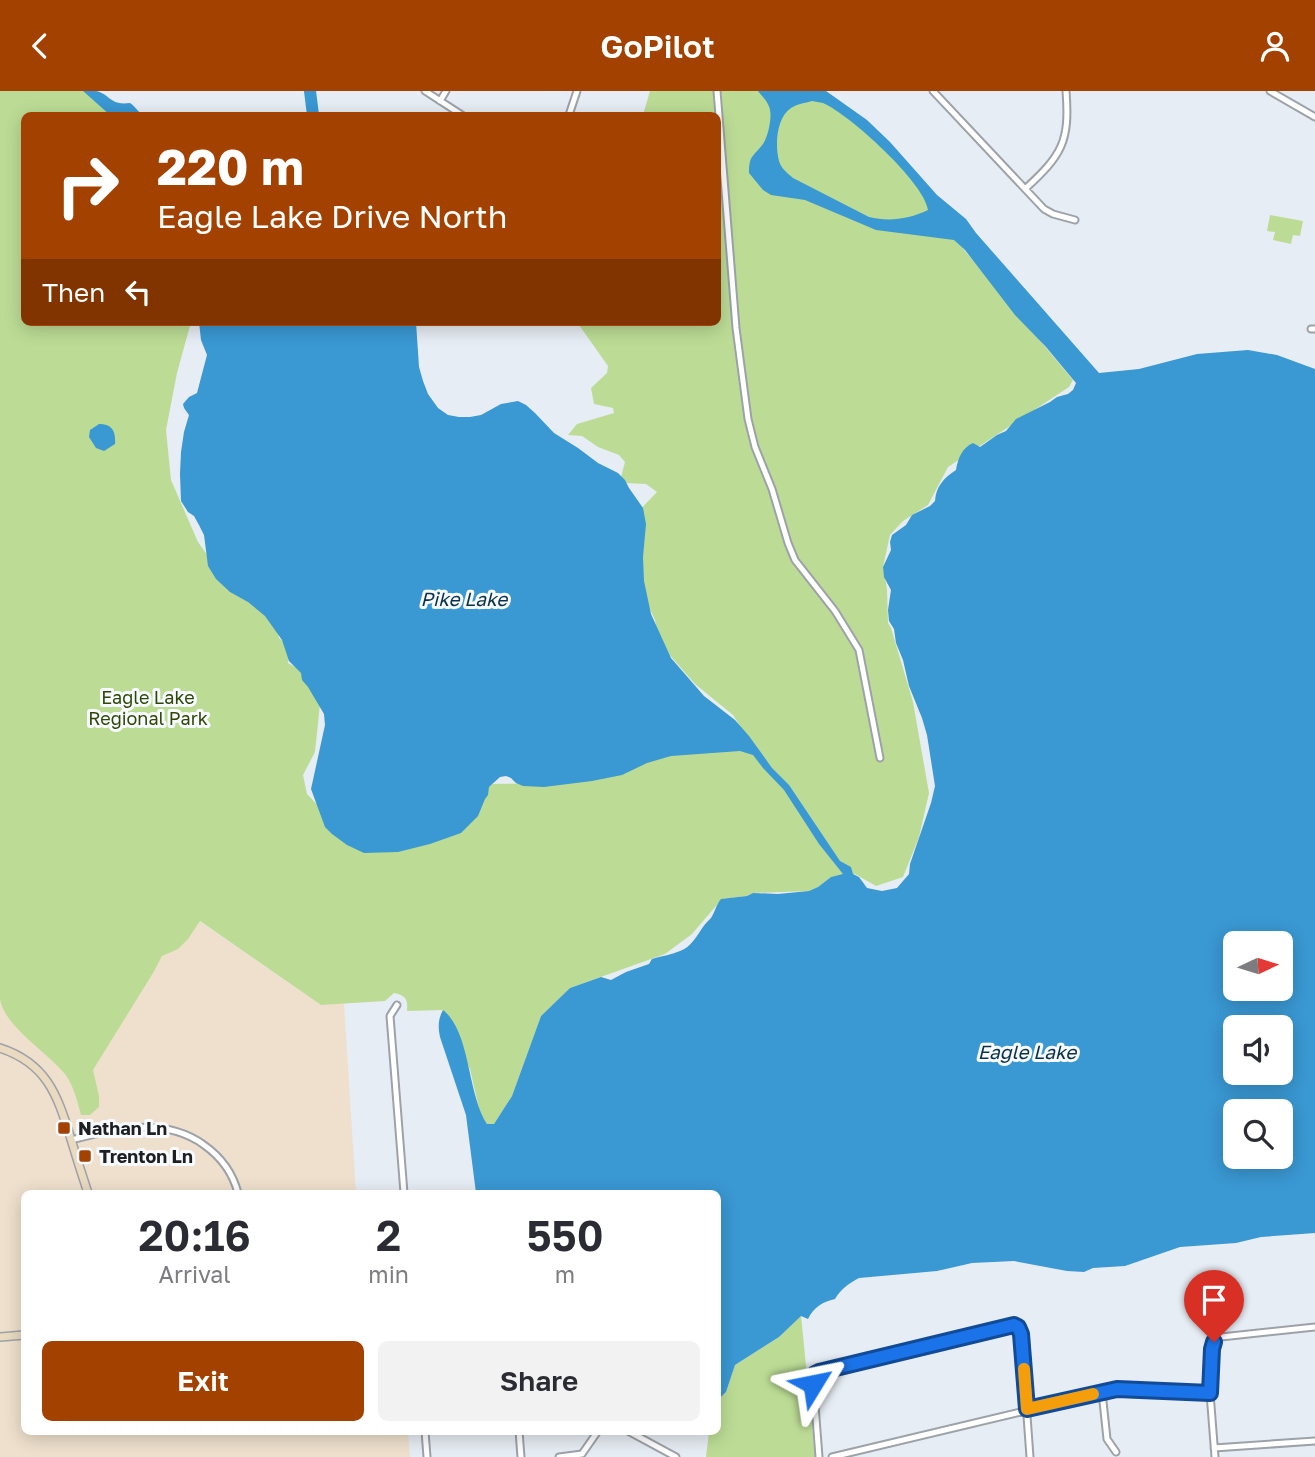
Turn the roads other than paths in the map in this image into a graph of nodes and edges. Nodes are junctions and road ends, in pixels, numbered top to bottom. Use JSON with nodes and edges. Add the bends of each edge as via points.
{"nodes":[{"id":1,"x":425,"y":91,"type":"edge"},
{"id":2,"x":446,"y":91,"type":"edge"},
{"id":3,"x":577,"y":91,"type":"edge"},
{"id":4,"x":717,"y":91,"type":"edge"},
{"id":5,"x":933,"y":91,"type":"edge"},
{"id":6,"x":1066,"y":91,"type":"edge"},
{"id":7,"x":1269,"y":91,"type":"edge"},
{"id":8,"x":440,"y":101,"type":"junction"},
{"id":9,"x":457,"y":112,"type":"edge"},
{"id":10,"x":570,"y":112,"type":"edge"},
{"id":11,"x":719,"y":112,"type":"edge"},
{"id":12,"x":1315,"y":117,"type":"edge"},
{"id":13,"x":721,"y":141,"type":"edge"},
{"id":14,"x":1025,"y":189,"type":"junction"},
{"id":15,"x":1075,"y":221,"type":"dead end"},
{"id":16,"x":880,"y":758,"type":"dead end"},
{"id":17,"x":397,"y":1005,"type":"dead end"},
{"id":18,"x":0,"y":1048,"type":"edge"},
{"id":19,"x":71,"y":1140,"type":"junction"},
{"id":20,"x":87,"y":1190,"type":"edge"},
{"id":21,"x":237,"y":1190,"type":"edge"},
{"id":22,"x":404,"y":1190,"type":"edge"},
{"id":23,"x":1315,"y":1327,"type":"edge"},
{"id":24,"x":21,"y":1335,"type":"edge"},
{"id":25,"x":0,"y":1337,"type":"edge"},
{"id":26,"x":1102,"y":1392,"type":"junction"},
{"id":27,"x":1210,"y":1393,"type":"junction"},
{"id":28,"x":1027,"y":1409,"type":"junction"},
{"id":29,"x":425,"y":1435,"type":"edge"},
{"id":30,"x":519,"y":1435,"type":"edge"},
{"id":31,"x":595,"y":1435,"type":"edge"},
{"id":32,"x":635,"y":1435,"type":"edge"},
{"id":33,"x":1315,"y":1441,"type":"edge"},
{"id":34,"x":1214,"y":1448,"type":"junction"},
{"id":35,"x":1116,"y":1452,"type":"dead end"},
{"id":36,"x":582,"y":1455,"type":"edge"},
{"id":37,"x":427,"y":1457,"type":"edge"},
{"id":38,"x":521,"y":1457,"type":"edge"},
{"id":39,"x":559,"y":1457,"type":"edge"},
{"id":40,"x":676,"y":1457,"type":"edge"},
{"id":41,"x":819,"y":1457,"type":"edge"},
{"id":42,"x":832,"y":1457,"type":"edge"},
{"id":43,"x":1030,"y":1457,"type":"edge"},
{"id":44,"x":1215,"y":1457,"type":"edge"}],
"edges":[{"from":1,"to":8,"type":"street"},
{"from":2,"to":8,"type":"street"},
{"from":3,"to":10,"type":"street"},
{"from":4,"to":11,"type":"street"},
{"from":5,"to":14,"type":"street"},
{"from":6,"to":14,"type":"street","via":[[1064,141],[1051,164]]},
{"from":7,"to":12,"type":"street"},
{"from":8,"to":9,"type":"street"},
{"from":13,"to":16,"type":"street","via":[[736,328],[755,447],[796,560],[859,650]]},
{"from":14,"to":15,"type":"street","via":[[1044,209]]},
{"from":17,"to":22,"type":"street","via":[[390,1016]]},
{"from":18,"to":19,"type":"street","via":[[39,1070],[62,1109]]},
{"from":19,"to":20,"type":"street"},
{"from":19,"to":21,"type":"street","via":[[129,1128],[181,1132],[221,1160]]},
{"from":23,"to":27,"type":"street","via":[[1221,1337],[1212,1349]]},
{"from":24,"to":25,"type":"street"},
{"from":26,"to":27,"type":"street","via":[[1133,1388]]},
{"from":26,"to":28,"type":"street"},
{"from":26,"to":35,"type":"street","via":[[1107,1439]]},
{"from":27,"to":34,"type":"street"},
{"from":28,"to":41,"type":"street","via":[[1021,1334],[1014,1325],[815,1374]]},
{"from":28,"to":42,"type":"street"},
{"from":28,"to":43,"type":"street"},
{"from":29,"to":37,"type":"street"},
{"from":30,"to":38,"type":"street"},
{"from":31,"to":36,"type":"street"},
{"from":32,"to":40,"type":"street"},
{"from":33,"to":34,"type":"street"},
{"from":34,"to":44,"type":"street"},
{"from":36,"to":39,"type":"street"}]}
